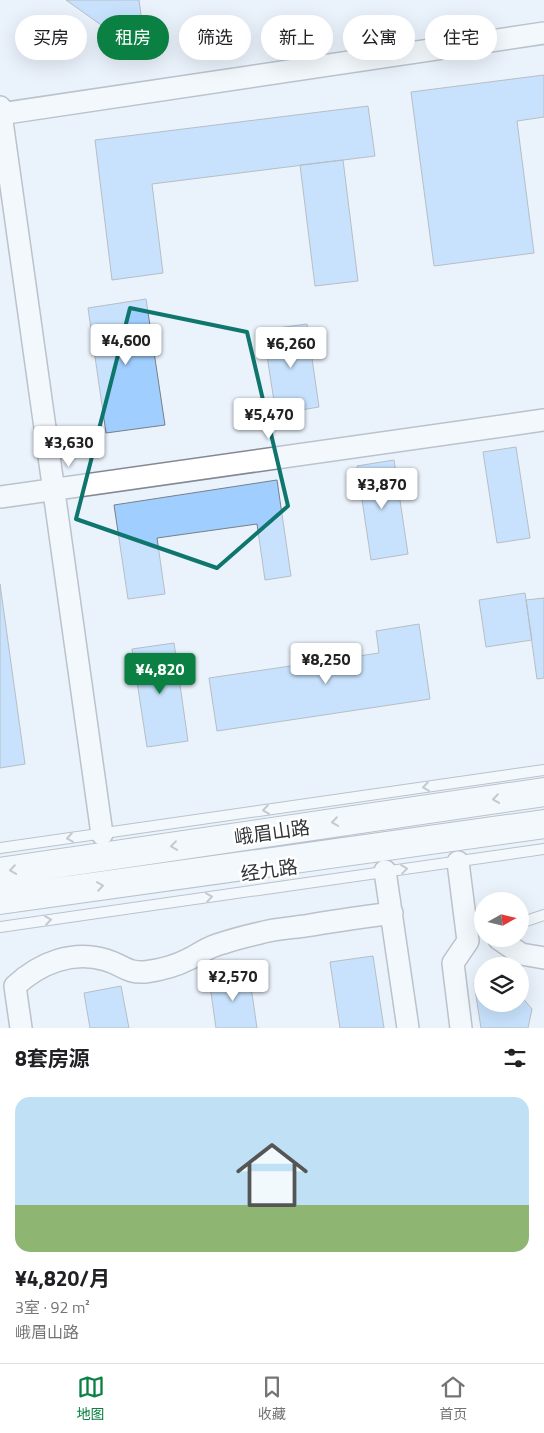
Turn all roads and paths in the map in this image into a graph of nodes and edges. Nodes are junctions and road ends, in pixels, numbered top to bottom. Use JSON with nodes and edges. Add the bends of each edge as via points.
{"nodes":[{"id":1,"x":544,"y":33,"type":"edge"},
{"id":2,"x":0,"y":112,"type":"edge"},
{"id":3,"x":544,"y":420,"type":"edge"},
{"id":4,"x":54,"y":489,"type":"junction"},
{"id":5,"x":0,"y":497,"type":"edge"},
{"id":6,"x":544,"y":770,"type":"edge"},
{"id":7,"x":544,"y":792,"type":"edge"},
{"id":8,"x":544,"y":824,"type":"edge"},
{"id":9,"x":102,"y":834,"type":"junction"},
{"id":10,"x":0,"y":848,"type":"edge"},
{"id":11,"x":544,"y":849,"type":"edge"},
{"id":12,"x":458,"y":862,"type":"junction"},
{"id":13,"x":385,"y":871,"type":"junction"},
{"id":14,"x":0,"y":872,"type":"edge"},
{"id":15,"x":0,"y":900,"type":"edge"},
{"id":16,"x":392,"y":912,"type":"junction"},
{"id":17,"x":544,"y":915,"type":"edge"},
{"id":18,"x":529,"y":920,"type":"edge"},
{"id":19,"x":0,"y":927,"type":"edge"},
{"id":20,"x":512,"y":948,"type":"edge"},
{"id":21,"x":544,"y":958,"type":"edge"},
{"id":22,"x":21,"y":1028,"type":"edge"},
{"id":23,"x":408,"y":1028,"type":"edge"},
{"id":24,"x":461,"y":1028,"type":"edge"}],
"edges":[{"from":1,"to":2,"type":"street"},
{"from":2,"to":4,"type":"street"},
{"from":3,"to":4,"type":"street"},
{"from":4,"to":5,"type":"street"},
{"from":4,"to":9,"type":"street"},
{"from":6,"to":9,"type":"lane","one_way":true},
{"from":7,"to":14,"type":"street","name":"峨眉山路","one_way":true},
{"from":15,"to":8,"type":"street","name":"峨眉山路","one_way":true},
{"from":9,"to":10,"type":"lane","one_way":true},
{"from":11,"to":12,"type":"lane","name":"经九路"},
{"from":13,"to":12,"type":"lane","name":"经九路","one_way":true},
{"from":12,"to":24,"type":"street","via":[[471,940],[453,963]]},
{"from":13,"to":16,"type":"street"},
{"from":19,"to":13,"type":"lane","name":"经九路","one_way":true},
{"from":16,"to":22,"type":"street","via":[[261,932],[212,946],[188,960],[146,972],[132,972],[92,957],[50,963],[26,976],[16,986]]},
{"from":16,"to":23,"type":"street"},
{"from":17,"to":18,"type":"lane"},
{"from":20,"to":21,"type":"street","via":[[521,954]]}]}
